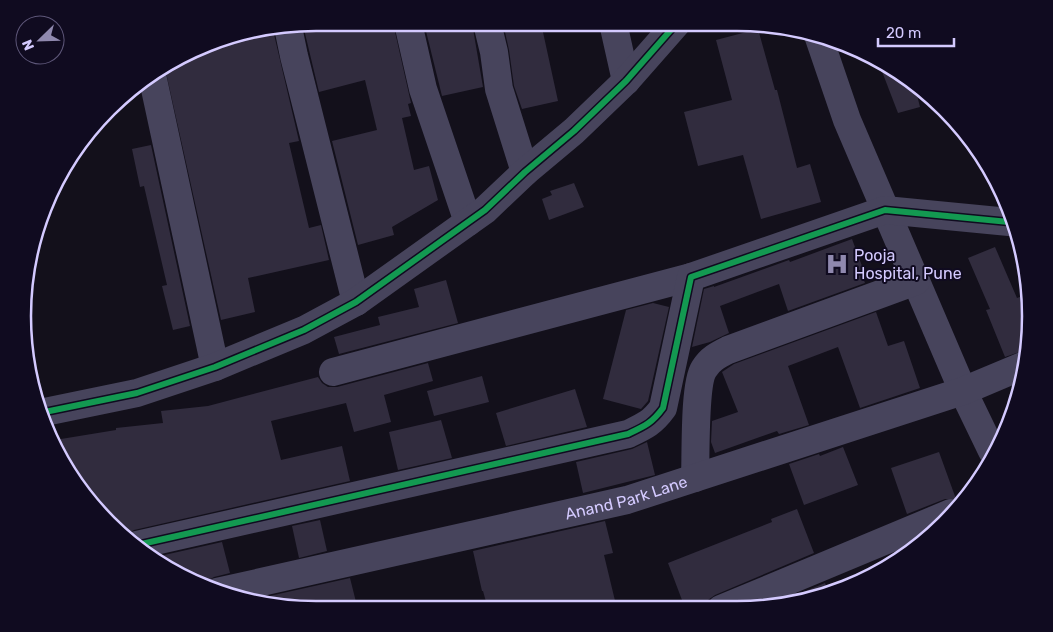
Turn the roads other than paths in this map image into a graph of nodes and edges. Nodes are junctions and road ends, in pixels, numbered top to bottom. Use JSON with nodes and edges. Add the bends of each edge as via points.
{"nodes":[{"id":1,"x":410,"y":31,"type":"edge"},
{"id":2,"x":489,"y":31,"type":"edge"},
{"id":3,"x":615,"y":31,"type":"edge"},
{"id":4,"x":670,"y":31,"type":"edge"},
{"id":5,"x":289,"y":33,"type":"edge"},
{"id":6,"x":821,"y":44,"type":"edge"},
{"id":7,"x":626,"y":81,"type":"junction"},
{"id":8,"x":154,"y":82,"type":"edge"},
{"id":9,"x":525,"y":172,"type":"junction"},
{"id":10,"x":886,"y":210,"type":"junction"},
{"id":11,"x":468,"y":222,"type":"junction"},
{"id":12,"x":1006,"y":222,"type":"edge"},
{"id":13,"x":691,"y":277,"type":"junction"},
{"id":14,"x":916,"y":281,"type":"junction"},
{"id":15,"x":356,"y":302,"type":"junction"},
{"id":16,"x":215,"y":367,"type":"junction"},
{"id":17,"x":1017,"y":369,"type":"edge"},
{"id":18,"x":333,"y":372,"type":"dead end"},
{"id":19,"x":963,"y":391,"type":"junction"},
{"id":20,"x":47,"y":411,"type":"edge"},
{"id":21,"x":990,"y":446,"type":"edge"},
{"id":22,"x":695,"y":478,"type":"junction"},
{"id":23,"x":936,"y":519,"type":"edge"},
{"id":24,"x":146,"y":544,"type":"edge"},
{"id":25,"x":233,"y":588,"type":"edge"},
{"id":26,"x":741,"y":601,"type":"edge"}],
"edges":[{"from":1,"to":11,"type":"street","via":[[423,89]]},
{"from":2,"to":9,"type":"street","via":[[499,89]]},
{"from":3,"to":7,"type":"street"},
{"from":4,"to":7,"type":"street"},
{"from":5,"to":15,"type":"street"},
{"from":6,"to":10,"type":"street","via":[[847,120]]},
{"from":7,"to":9,"type":"street"},
{"from":8,"to":16,"type":"street"},
{"from":9,"to":11,"type":"street"},
{"from":10,"to":12,"type":"street"},
{"from":10,"to":13,"type":"street"},
{"from":10,"to":14,"type":"street"},
{"from":11,"to":15,"type":"street"},
{"from":13,"to":18,"type":"street"},
{"from":13,"to":24,"type":"street","via":[[663,408],[647,425],[628,434]]},
{"from":14,"to":19,"type":"street"},
{"from":14,"to":22,"type":"street","via":[[711,359],[702,370],[698,389]]},
{"from":15,"to":16,"type":"street","via":[[304,330]]},
{"from":16,"to":20,"type":"street","via":[[137,393]]},
{"from":17,"to":19,"type":"street","name":"Anand Park Lane"},
{"from":19,"to":21,"type":"street"},
{"from":19,"to":22,"type":"street","name":"Anand Park Lane"},
{"from":22,"to":25,"type":"street","name":"Anand Park Lane","via":[[627,500]]},
{"from":23,"to":26,"type":"street"}]}
